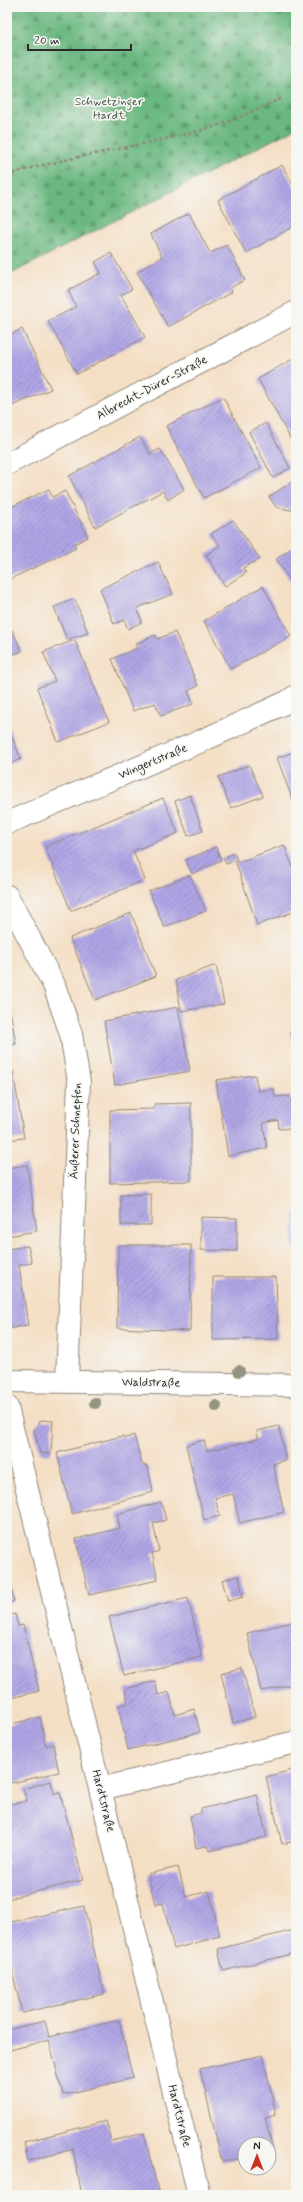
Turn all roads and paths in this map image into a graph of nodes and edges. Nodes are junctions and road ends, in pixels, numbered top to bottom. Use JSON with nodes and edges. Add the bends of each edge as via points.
{"nodes":[{"id":1,"x":283,"y":98,"type":"dead end"},
{"id":2,"x":7,"y":175,"type":"edge"},
{"id":3,"x":296,"y":312,"type":"edge"},
{"id":4,"x":7,"y":464,"type":"edge"},
{"id":5,"x":296,"y":696,"type":"edge"},
{"id":6,"x":7,"y":823,"type":"edge"},
{"id":7,"x":7,"y":896,"type":"edge"},
{"id":8,"x":7,"y":1381,"type":"edge"},
{"id":9,"x":67,"y":1382,"type":"junction"},
{"id":10,"x":296,"y":1385,"type":"edge"},
{"id":11,"x":7,"y":1407,"type":"edge"},
{"id":12,"x":296,"y":1742,"type":"edge"},
{"id":13,"x":100,"y":1789,"type":"junction"},
{"id":14,"x":198,"y":2195,"type":"edge"}],
"edges":[{"from":1,"to":2,"type":"path","via":[[211,128],[137,146],[50,162]]},
{"from":3,"to":4,"type":"street","name":"Albrecht-Dürer-Straße"},
{"from":5,"to":6,"type":"street","name":"Wingertstraße","via":[[199,742]]},
{"from":7,"to":9,"type":"street","name":"Äußerer Schnepfen","via":[[54,985],[71,1034],[79,1082]]},
{"from":8,"to":9,"type":"street","name":"Waldstraße"},
{"from":9,"to":10,"type":"street","name":"Waldstraße"},
{"from":11,"to":13,"type":"street","name":"Hardtstraße"},
{"from":12,"to":13,"type":"street"},
{"from":13,"to":14,"type":"street","name":"Hardtstraße"}]}
